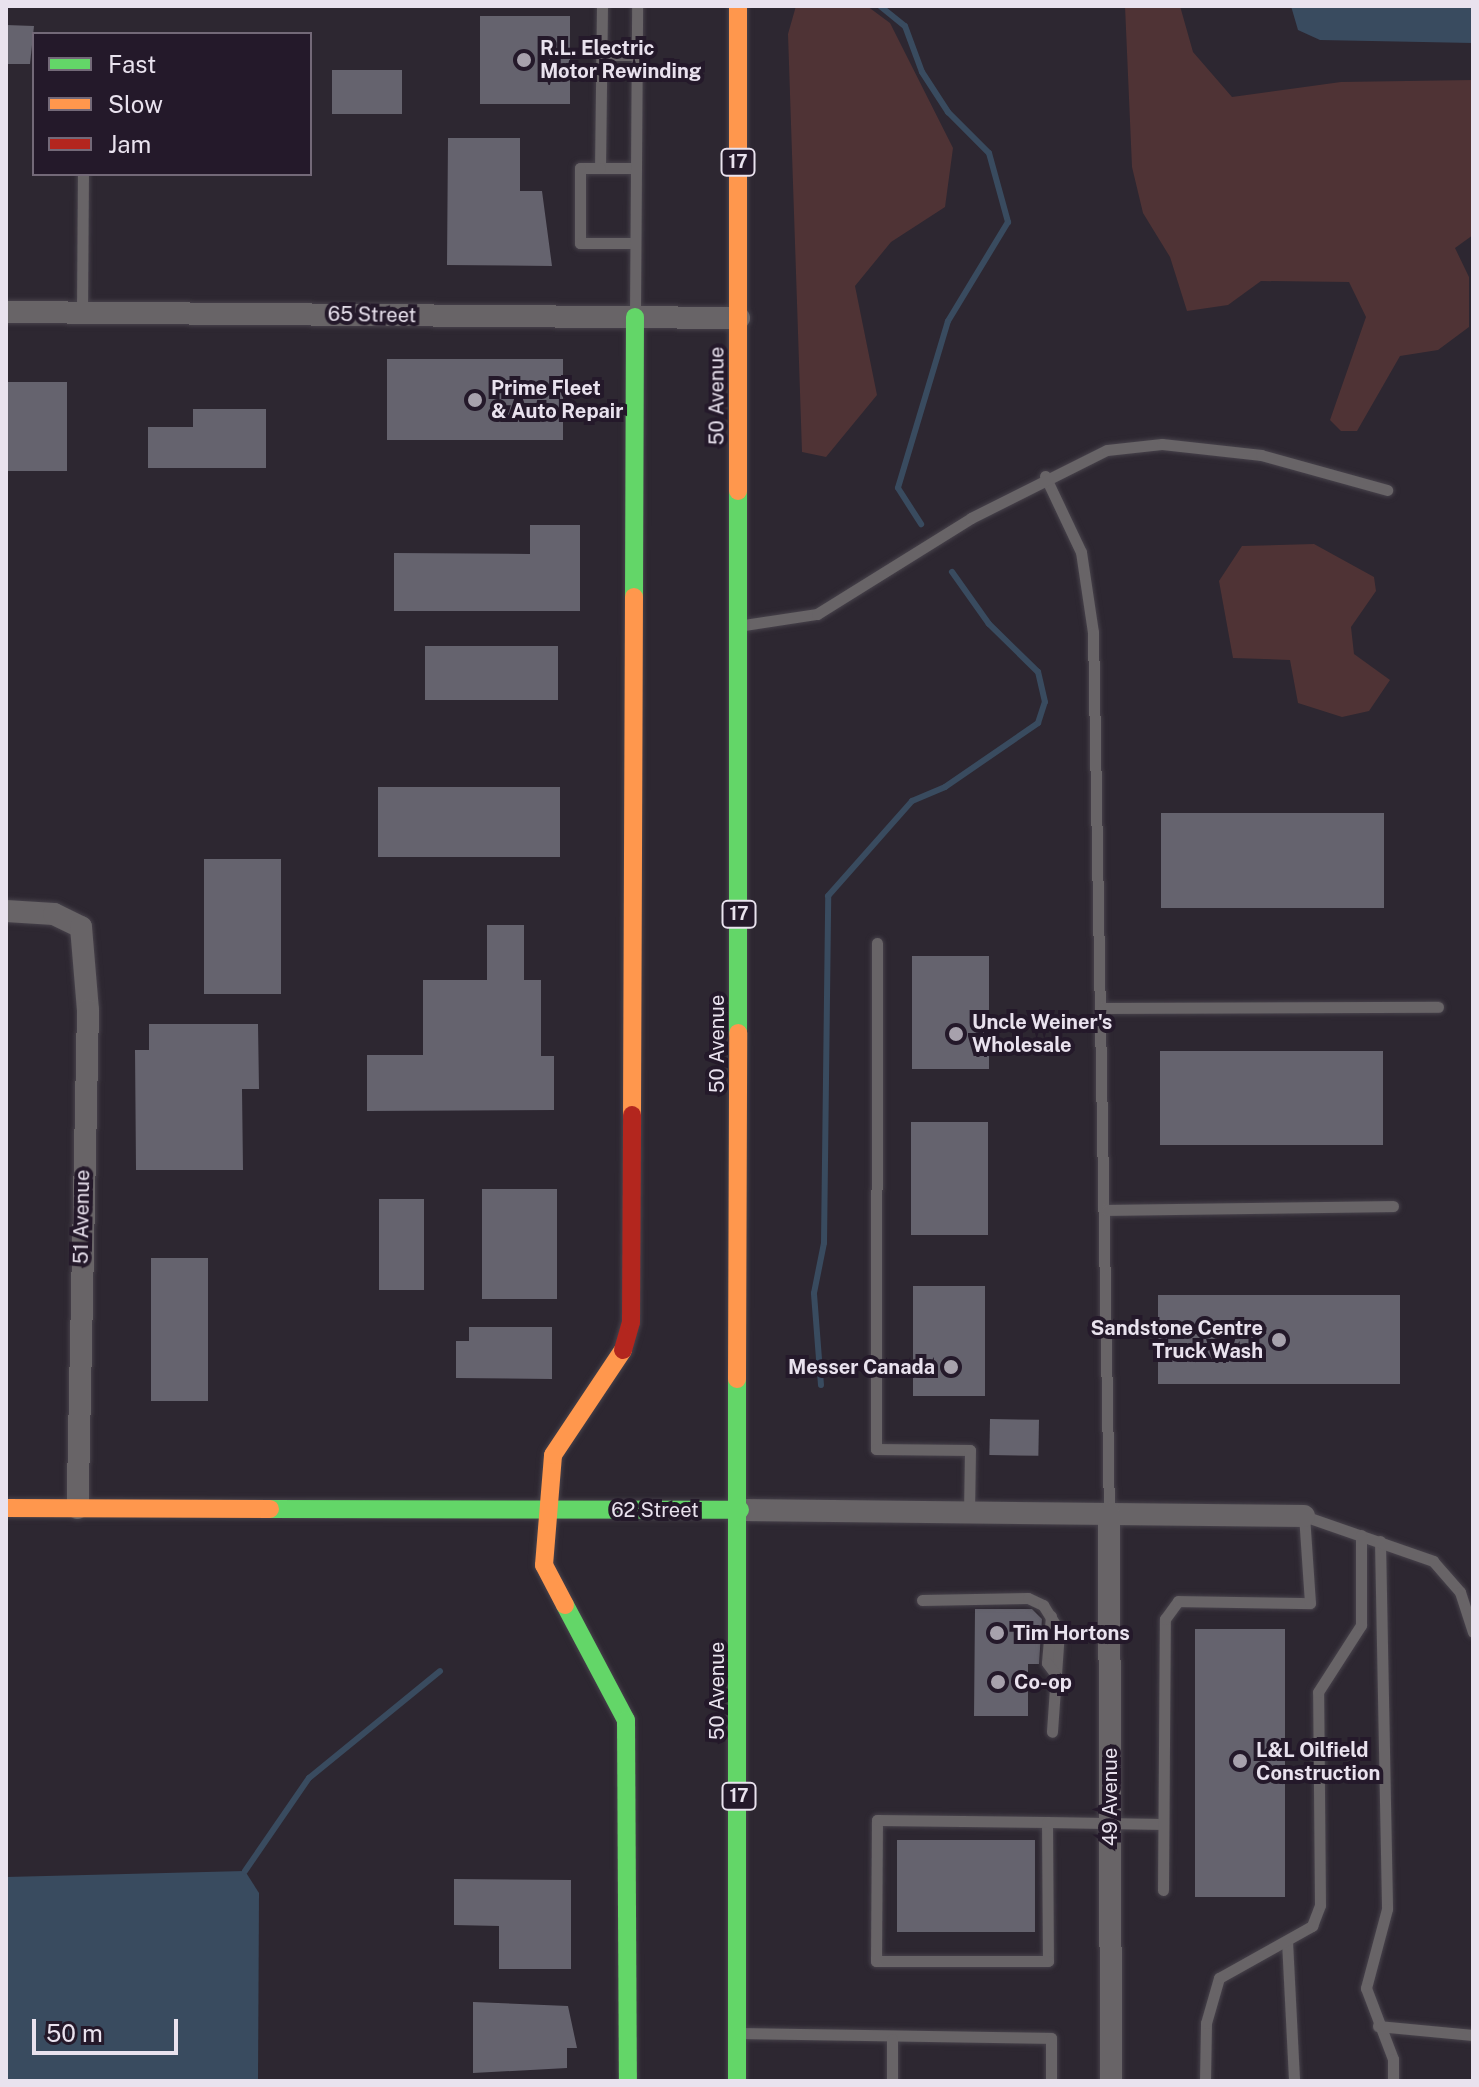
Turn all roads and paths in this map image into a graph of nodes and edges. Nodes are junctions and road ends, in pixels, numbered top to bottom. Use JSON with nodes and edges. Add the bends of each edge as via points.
{"nodes":[{"id":1,"x":602,"y":6,"type":"edge"},
{"id":2,"x":637,"y":6,"type":"edge"},
{"id":3,"x":738,"y":6,"type":"edge"},
{"id":4,"x":601,"y":55,"type":"junction"},
{"id":5,"x":636,"y":55,"type":"junction"},
{"id":6,"x":600,"y":168,"type":"junction"},
{"id":7,"x":636,"y":168,"type":"junction"},
{"id":8,"x":83,"y":176,"type":"edge"},
{"id":9,"x":635,"y":243,"type":"junction"},
{"id":10,"x":6,"y":312,"type":"edge"},
{"id":11,"x":82,"y":312,"type":"junction"},
{"id":12,"x":635,"y":317,"type":"junction"},
{"id":13,"x":739,"y":318,"type":"junction"},
{"id":14,"x":1045,"y":476,"type":"junction"},
{"id":15,"x":1387,"y":490,"type":"dead end"},
{"id":16,"x":739,"y":625,"type":"junction"},
{"id":17,"x":6,"y":911,"type":"edge"},
{"id":18,"x":877,"y":943,"type":"dead end"},
{"id":19,"x":1438,"y":1007,"type":"dead end"},
{"id":20,"x":1104,"y":1008,"type":"junction"},
{"id":21,"x":1393,"y":1206,"type":"dead end"},
{"id":22,"x":1107,"y":1210,"type":"junction"},
{"id":23,"x":6,"y":1508,"type":"edge"},
{"id":24,"x":78,"y":1508,"type":"junction"},
{"id":25,"x":546,"y":1510,"type":"junction"},
{"id":26,"x":740,"y":1510,"type":"junction"},
{"id":27,"x":969,"y":1512,"type":"junction"},
{"id":28,"x":1109,"y":1513,"type":"junction"},
{"id":29,"x":1304,"y":1516,"type":"junction"},
{"id":30,"x":1361,"y":1535,"type":"junction"},
{"id":31,"x":1380,"y":1541,"type":"junction"},
{"id":32,"x":922,"y":1600,"type":"dead end"},
{"id":33,"x":1473,"y":1632,"type":"edge"},
{"id":34,"x":1052,"y":1732,"type":"dead end"},
{"id":35,"x":1047,"y":1822,"type":"junction"},
{"id":36,"x":1110,"y":1823,"type":"junction"},
{"id":37,"x":1163,"y":1824,"type":"junction"},
{"id":38,"x":1163,"y":1890,"type":"dead end"},
{"id":39,"x":1287,"y":1941,"type":"junction"},
{"id":40,"x":1378,"y":2026,"type":"junction"},
{"id":41,"x":738,"y":2033,"type":"junction"},
{"id":42,"x":1473,"y":2035,"type":"edge"},
{"id":43,"x":892,"y":2039,"type":"junction"},
{"id":44,"x":628,"y":2081,"type":"edge"},
{"id":45,"x":737,"y":2081,"type":"edge"},
{"id":46,"x":892,"y":2081,"type":"edge"},
{"id":47,"x":1051,"y":2081,"type":"edge"},
{"id":48,"x":1111,"y":2081,"type":"edge"},
{"id":49,"x":1205,"y":2081,"type":"edge"},
{"id":50,"x":1294,"y":2081,"type":"edge"},
{"id":51,"x":1393,"y":2081,"type":"edge"}],
"edges":[{"from":1,"to":4,"type":"lane"},
{"from":2,"to":5,"type":"lane"},
{"from":3,"to":13,"type":"main road","name":"50 Avenue","number":"17"},
{"from":4,"to":5,"type":"lane"},
{"from":4,"to":6,"type":"lane"},
{"from":5,"to":7,"type":"lane"},
{"from":6,"to":7,"type":"lane"},
{"from":6,"to":9,"type":"lane","via":[[580,168],[580,243]]},
{"from":7,"to":9,"type":"lane"},
{"from":8,"to":11,"type":"lane"},
{"from":9,"to":12,"type":"lane"},
{"from":10,"to":11,"type":"street","name":"65 Street"},
{"from":11,"to":12,"type":"street","name":"65 Street"},
{"from":12,"to":13,"type":"street","name":"65 Street"},
{"from":12,"to":25,"type":"main road","via":[[631,1322],[623,1351],[559,1440],[548,1471]]},
{"from":13,"to":16,"type":"main road","name":"50 Avenue","number":"17"},
{"from":14,"to":15,"type":"lane","via":[[1107,450],[1162,444],[1295,461]]},
{"from":14,"to":16,"type":"lane","via":[[817,614]]},
{"from":14,"to":20,"type":"lane","via":[[1076,537],[1090,595]]},
{"from":16,"to":26,"type":"main road","name":"50 Avenue","number":"17"},
{"from":17,"to":24,"type":"street","name":"51 Avenue","via":[[54,914],[81,927],[88,1010]]},
{"from":18,"to":27,"type":"lane","via":[[876,1449],[970,1450]]},
{"from":19,"to":20,"type":"lane"},
{"from":20,"to":22,"type":"lane"},
{"from":21,"to":22,"type":"lane"},
{"from":22,"to":28,"type":"lane"},
{"from":23,"to":24,"type":"main road","name":"62 Street"},
{"from":24,"to":25,"type":"main road","name":"62 Street"},
{"from":25,"to":26,"type":"main road","name":"62 Street"},
{"from":25,"to":44,"type":"main road","via":[[544,1565],[623,1708],[628,1732]]},
{"from":26,"to":27,"type":"street","name":"62 Street"},
{"from":26,"to":41,"type":"main road","name":"50 Avenue","number":"17"},
{"from":27,"to":28,"type":"street","name":"62 Street"},
{"from":28,"to":29,"type":"street","name":"62 Street"},
{"from":28,"to":36,"type":"street","name":"49 Avenue"},
{"from":29,"to":30,"type":"lane"},
{"from":29,"to":37,"type":"lane","via":[[1310,1603],[1178,1601],[1168,1610]]},
{"from":30,"to":31,"type":"lane"},
{"from":30,"to":39,"type":"lane","via":[[1361,1625],[1318,1692],[1320,1905],[1312,1926]]},
{"from":31,"to":33,"type":"lane","via":[[1433,1561],[1460,1592]]},
{"from":31,"to":40,"type":"lane","via":[[1387,1909],[1366,1988]]},
{"from":32,"to":34,"type":"lane","via":[[1028,1598],[1051,1616],[1059,1631]]},
{"from":35,"to":35,"type":"lane","via":[[877,1820],[876,1961],[1048,1961]]},
{"from":35,"to":36,"type":"lane"},
{"from":36,"to":37,"type":"lane"},
{"from":36,"to":48,"type":"street","name":"49 Avenue"},
{"from":37,"to":38,"type":"lane"},
{"from":39,"to":49,"type":"lane","via":[[1219,1978],[1206,2023]]},
{"from":39,"to":50,"type":"lane"},
{"from":40,"to":42,"type":"lane"},
{"from":40,"to":51,"type":"lane"},
{"from":41,"to":43,"type":"lane"},
{"from":41,"to":45,"type":"main road","name":"50 Avenue","number":"17"},
{"from":43,"to":46,"type":"lane"},
{"from":43,"to":47,"type":"lane","via":[[1051,2038]]}]}
